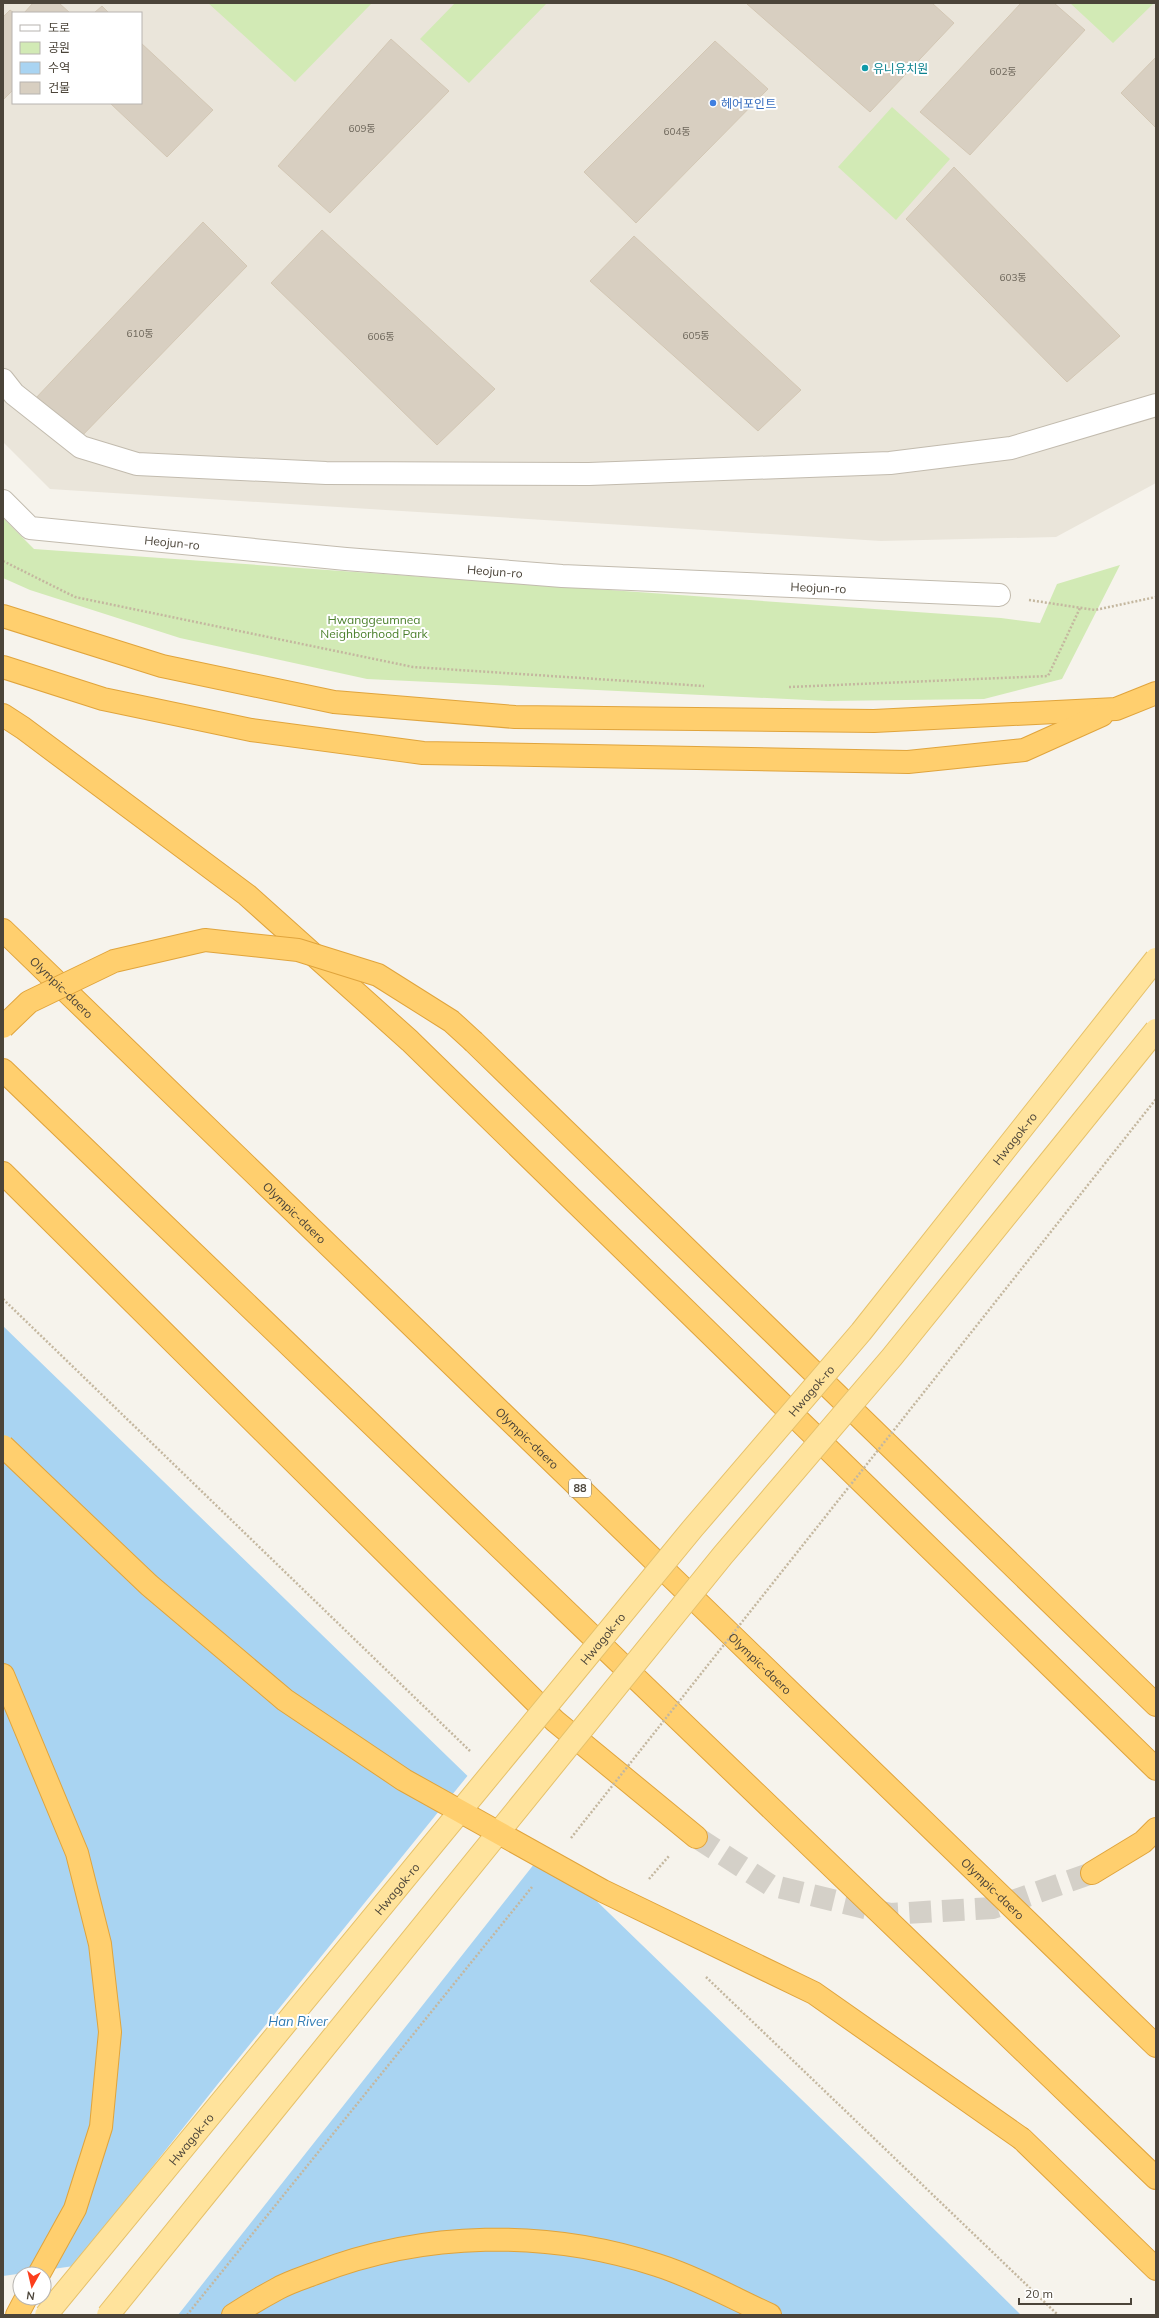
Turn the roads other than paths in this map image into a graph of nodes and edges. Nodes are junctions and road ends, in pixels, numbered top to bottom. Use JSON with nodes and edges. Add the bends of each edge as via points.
{"nodes":[{"id":1,"x":3,"y":380,"type":"edge"},
{"id":2,"x":1156,"y":405,"type":"edge"},
{"id":3,"x":3,"y":500,"type":"edge"},
{"id":4,"x":999,"y":595,"type":"road end"},
{"id":5,"x":3,"y":616,"type":"edge"},
{"id":6,"x":3,"y":667,"type":"edge"},
{"id":7,"x":1156,"y":693,"type":"edge"},
{"id":8,"x":1116,"y":709,"type":"junction"},
{"id":9,"x":3,"y":715,"type":"edge"},
{"id":10,"x":3,"y":930,"type":"edge"},
{"id":11,"x":1156,"y":959,"type":"edge"},
{"id":12,"x":3,"y":1027,"type":"edge"},
{"id":13,"x":1156,"y":1030,"type":"edge"},
{"id":14,"x":3,"y":1070,"type":"edge"},
{"id":15,"x":3,"y":1173,"type":"edge"},
{"id":16,"x":3,"y":1446,"type":"edge"},
{"id":17,"x":3,"y":1675,"type":"edge"},
{"id":18,"x":1154,"y":1703,"type":"edge"},
{"id":19,"x":1156,"y":1769,"type":"edge"},
{"id":20,"x":1156,"y":1829,"type":"edge"},
{"id":21,"x":696,"y":1837,"type":"tunnel mouth"},
{"id":22,"x":1092,"y":1873,"type":"tunnel mouth"},
{"id":23,"x":1156,"y":2046,"type":"edge"},
{"id":24,"x":1156,"y":2178,"type":"edge"},
{"id":25,"x":43,"y":2266,"type":"edge"},
{"id":26,"x":1156,"y":2269,"type":"edge"},
{"id":27,"x":713,"y":2288,"type":"junction"},
{"id":28,"x":22,"y":2306,"type":"edge"},
{"id":29,"x":17,"y":2315,"type":"edge"},
{"id":30,"x":46,"y":2315,"type":"edge"},
{"id":31,"x":108,"y":2315,"type":"edge"},
{"id":32,"x":232,"y":2315,"type":"edge"},
{"id":33,"x":747,"y":2315,"type":"edge"},
{"id":34,"x":770,"y":2315,"type":"edge"}],
"edges":[{"from":1,"to":2,"type":"street","via":[[14,394],[81,447],[137,464],[326,473],[589,474],[890,463],[1011,448]]},
{"from":3,"to":4,"type":"street","name":"Heojun-ro","via":[[30,528],[346,559],[562,576]]},
{"from":5,"to":8,"type":"highway","via":[[162,666],[334,702],[515,717],[711,721],[874,721]]},
{"from":6,"to":8,"type":"highway","via":[[102,699],[251,730],[423,753],[908,762],[1024,750]]},
{"from":7,"to":8,"type":"highway"},
{"from":9,"to":19,"type":"highway","via":[[247,895],[410,1041]]},
{"from":10,"to":23,"type":"highway","name":"Olympic-daero","number":"88"},
{"from":11,"to":30,"type":"main road","name":"Hwagok-ro","bridge":true,"via":[[861,1332],[692,1528]]},
{"from":12,"to":18,"type":"highway","bridge":true,"via":[[29,1002],[114,961],[205,940],[298,950],[378,975],[451,1021],[474,1042]]},
{"from":13,"to":31,"type":"main road","bridge":true,"via":[[892,1357],[718,1561]]},
{"from":14,"to":24,"type":"highway"},
{"from":15,"to":21,"type":"highway","via":[[555,1721]]},
{"from":16,"to":26,"type":"highway","bridge":true,"via":[[149,1585],[284,1700],[404,1780],[597,1887],[814,1993],[1022,2139]]},
{"from":17,"to":25,"type":"highway","via":[[77,1853],[100,1944],[110,2032],[101,2127],[75,2209]]},
{"from":20,"to":22,"type":"highway","via":[[1143,1842]]},
{"from":27,"to":32,"type":"highway","via":[[657,2265],[590,2247],[529,2241],[458,2240],[400,2248],[338,2265],[278,2288]]},
{"from":27,"to":33,"type":"highway"},
{"from":27,"to":34,"type":"highway"},
{"from":28,"to":29,"type":"highway"}]}
